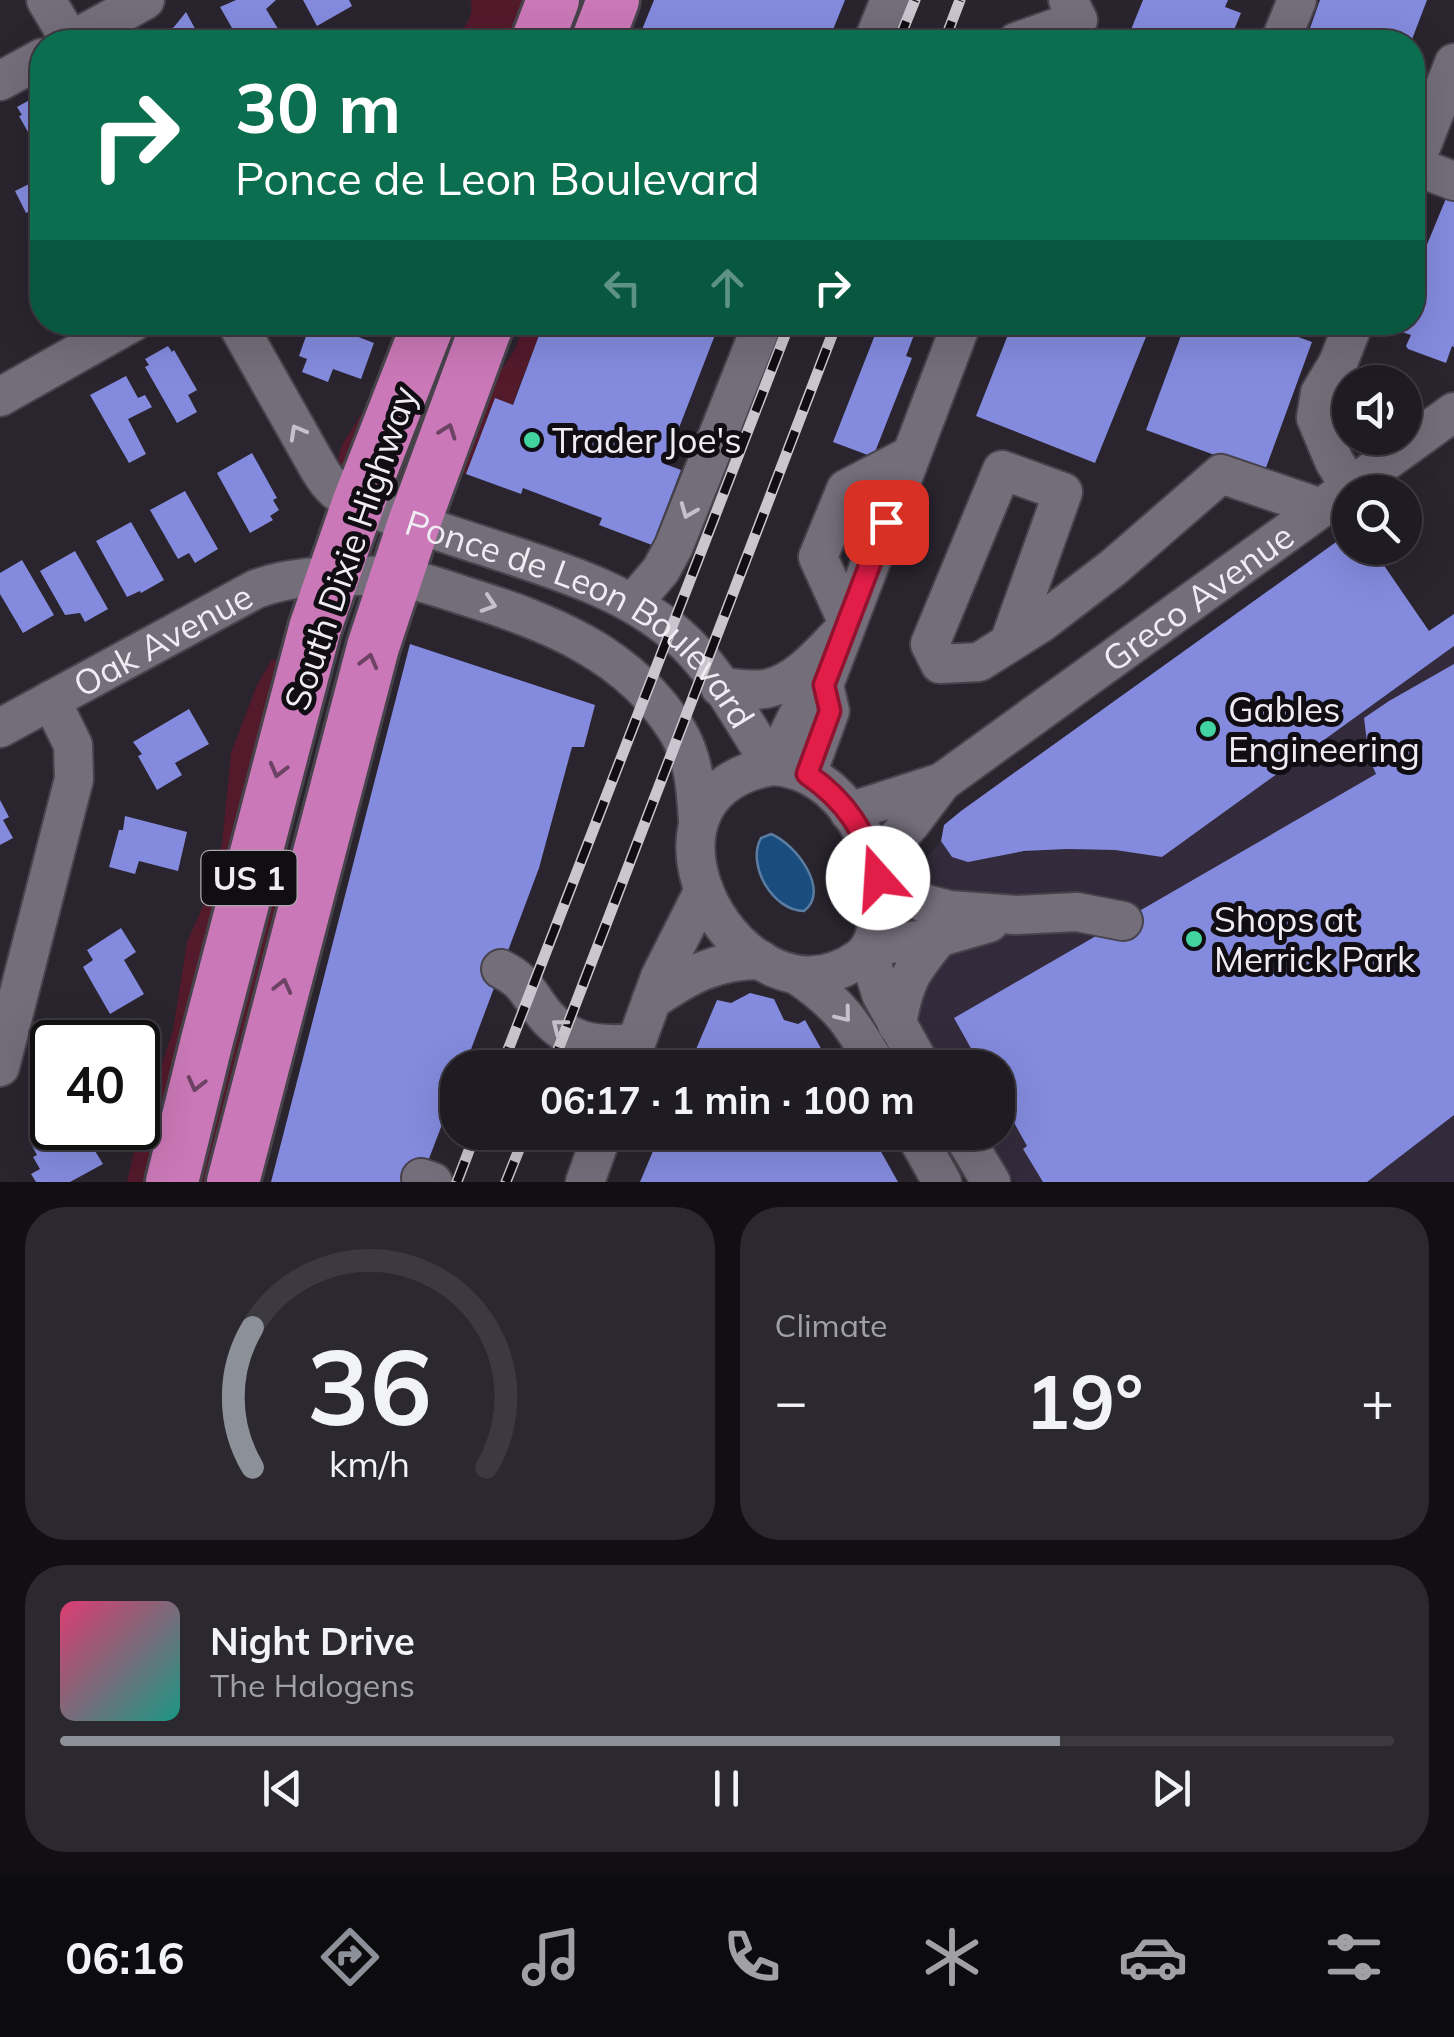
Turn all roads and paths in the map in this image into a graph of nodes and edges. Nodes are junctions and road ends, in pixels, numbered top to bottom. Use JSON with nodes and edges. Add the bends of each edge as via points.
{"nodes":[{"id":1,"x":46,"y":0,"type":"edge"},
{"id":2,"x":145,"y":0,"type":"edge"},
{"id":3,"x":554,"y":0,"type":"edge"},
{"id":4,"x":613,"y":0,"type":"edge"},
{"id":5,"x":890,"y":0,"type":"edge"},
{"id":6,"x":1298,"y":0,"type":"edge"},
{"id":7,"x":1076,"y":16,"type":"edge"},
{"id":8,"x":63,"y":30,"type":"edge"},
{"id":9,"x":91,"y":30,"type":"edge"},
{"id":10,"x":542,"y":30,"type":"edge"},
{"id":11,"x":602,"y":30,"type":"edge"},
{"id":12,"x":878,"y":30,"type":"edge"},
{"id":13,"x":1044,"y":30,"type":"edge"},
{"id":14,"x":1285,"y":30,"type":"edge"},
{"id":15,"x":1454,"y":63,"type":"edge"},
{"id":16,"x":30,"y":65,"type":"edge"},
{"id":17,"x":0,"y":82,"type":"edge"},
{"id":18,"x":1425,"y":137,"type":"edge"},
{"id":19,"x":1425,"y":171,"type":"edge"},
{"id":20,"x":1454,"y":181,"type":"edge"},
{"id":21,"x":109,"y":335,"type":"edge"},
{"id":22,"x":243,"y":335,"type":"edge"},
{"id":23,"x":424,"y":335,"type":"edge"},
{"id":24,"x":483,"y":335,"type":"edge"},
{"id":25,"x":758,"y":335,"type":"edge"},
{"id":26,"x":957,"y":335,"type":"edge"},
{"id":27,"x":1349,"y":335,"type":"edge"},
{"id":28,"x":1338,"y":363,"type":"joint"},
{"id":29,"x":0,"y":397,"type":"edge"},
{"id":30,"x":1454,"y":412,"type":"edge"},
{"id":31,"x":1422,"y":427,"type":"edge"},
{"id":32,"x":911,"y":455,"type":"junction"},
{"id":33,"x":1369,"y":455,"type":"edge"},
{"id":34,"x":1334,"y":475,"type":"edge"},
{"id":35,"x":1353,"y":475,"type":"edge"},
{"id":36,"x":1332,"y":497,"type":"edge"},
{"id":37,"x":1332,"y":500,"type":"edge"},
{"id":38,"x":358,"y":504,"type":"junction"},
{"id":39,"x":414,"y":523,"type":"junction"},
{"id":40,"x":335,"y":576,"type":"junction"},
{"id":41,"x":396,"y":576,"type":"junction"},
{"id":42,"x":633,"y":603,"type":"junction"},
{"id":43,"x":846,"y":626,"type":"junction"},
{"id":44,"x":1009,"y":643,"type":"junction"},
{"id":45,"x":720,"y":686,"type":"junction"},
{"id":46,"x":50,"y":700,"type":"junction"},
{"id":47,"x":0,"y":728,"type":"edge"},
{"id":48,"x":786,"y":769,"type":"junction"},
{"id":49,"x":942,"y":782,"type":"junction"},
{"id":50,"x":848,"y":812,"type":"junction"},
{"id":51,"x":698,"y":820,"type":"junction"},
{"id":52,"x":877,"y":870,"type":"junction"},
{"id":53,"x":704,"y":890,"type":"junction"},
{"id":54,"x":1016,"y":915,"type":"junction"},
{"id":55,"x":1122,"y":921,"type":"dead end"},
{"id":56,"x":940,"y":936,"type":"junction"},
{"id":57,"x":869,"y":949,"type":"junction"},
{"id":58,"x":761,"y":960,"type":"junction"},
{"id":59,"x":501,"y":970,"type":"dead end"},
{"id":60,"x":797,"y":975,"type":"junction"},
{"id":61,"x":652,"y":1002,"type":"junction"},
{"id":62,"x":897,"y":1024,"type":"junction"},
{"id":63,"x":618,"y":1050,"type":"edge"},
{"id":64,"x":634,"y":1050,"type":"edge"},
{"id":65,"x":867,"y":1050,"type":"edge"},
{"id":66,"x":912,"y":1050,"type":"edge"},
{"id":67,"x":0,"y":1066,"type":"edge"},
{"id":68,"x":597,"y":1150,"type":"edge"},
{"id":69,"x":924,"y":1150,"type":"edge"},
{"id":70,"x":972,"y":1150,"type":"edge"},
{"id":71,"x":172,"y":1182,"type":"edge"},
{"id":72,"x":233,"y":1182,"type":"edge"},
{"id":73,"x":585,"y":1182,"type":"edge"},
{"id":74,"x":942,"y":1182,"type":"edge"},
{"id":75,"x":991,"y":1182,"type":"edge"}],
"edges":[{"from":1,"to":8,"type":"street"},
{"from":2,"to":9,"type":"street"},
{"from":3,"to":10,"type":"highway"},
{"from":4,"to":11,"type":"highway"},
{"from":5,"to":12,"type":"street"},
{"from":6,"to":14,"type":"street"},
{"from":7,"to":13,"type":"street"},
{"from":15,"to":18,"type":"street"},
{"from":16,"to":17,"type":"street"},
{"from":19,"to":20,"type":"street"},
{"from":21,"to":29,"type":"street"},
{"from":38,"to":22,"type":"street","one_way":true,"via":[[326,480]]},
{"from":23,"to":38,"type":"highway","name":"South Dixie Highway","number":"US 1"},
{"from":39,"to":24,"type":"highway","name":"South Dixie Highway","number":"US 1","one_way":true},
{"from":25,"to":42,"type":"street","one_way":true,"via":[[674,546]]},
{"from":26,"to":32,"type":"street"},
{"from":27,"to":28,"type":"street"},
{"from":28,"to":34,"type":"street","via":[[1320,393],[1316,418]]},
{"from":30,"to":31,"type":"street","name":"Greco Avenue"},
{"from":32,"to":43,"type":"street"},
{"from":32,"to":43,"type":"street","via":[[846,489],[818,558]]},
{"from":33,"to":35,"type":"street","name":"Greco Avenue"},
{"from":36,"to":44,"type":"street","via":[[1220,474],[1114,567]]},
{"from":37,"to":49,"type":"street","name":"Greco Avenue"},
{"from":38,"to":39,"type":"street","name":"Ponce de Leon Boulevard"},
{"from":38,"to":40,"type":"highway","name":"South Dixie Highway","number":"US 1"},
{"from":39,"to":41,"type":"highway","name":"South Dixie Highway","number":"US 1"},
{"from":39,"to":42,"type":"street","name":"Ponce de Leon Boulevard"},
{"from":40,"to":41,"type":"street","name":"Ponce de Leon Boulevard"},
{"from":40,"to":46,"type":"street","name":"Oak Avenue","via":[[298,577],[256,589]]},
{"from":40,"to":71,"type":"highway","name":"South Dixie Highway","number":"US 1","one_way":true,"via":[[314,633]]},
{"from":41,"to":51,"type":"street","name":"Ponce de Leon Boulevard","one_way":true,"via":[[538,620],[622,670],[677,730],[696,785]]},
{"from":72,"to":41,"type":"highway","name":"South Dixie Highway","number":"US 1","one_way":true},
{"from":42,"to":45,"type":"street","name":"Ponce de Leon Boulevard","via":[[680,637]]},
{"from":43,"to":45,"type":"street","via":[[782,684]]},
{"from":43,"to":48,"type":"street","via":[[824,685],[830,711]]},
{"from":44,"to":44,"type":"street","via":[[979,662],[940,664],[930,644],[1002,470],[1063,492]]},
{"from":45,"to":48,"type":"street","name":"Ponce de Leon Boulevard"},
{"from":46,"to":47,"type":"street","name":"Oak Avenue"},
{"from":46,"to":67,"type":"street","via":[[73,746],[74,779]]},
{"from":48,"to":50,"type":"street","via":[[837,798]]},
{"from":48,"to":51,"type":"street","via":[[730,779],[710,796]]},
{"from":49,"to":50,"type":"street","name":"Greco Avenue"},
{"from":49,"to":52,"type":"street","name":"Greco Avenue"},
{"from":50,"to":52,"type":"street"},
{"from":51,"to":53,"type":"street"},
{"from":52,"to":54,"type":"street","via":[[902,892],[938,908]]},
{"from":52,"to":57,"type":"street","via":[[879,914]]},
{"from":53,"to":58,"type":"street","via":[[729,932]]},
{"from":53,"to":61,"type":"street"},
{"from":54,"to":55,"type":"street","via":[[1076,912]]},
{"from":54,"to":56,"type":"street"},
{"from":56,"to":57,"type":"street"},
{"from":56,"to":62,"type":"street","via":[[907,980]]},
{"from":57,"to":60,"type":"street","via":[[831,972]]},
{"from":57,"to":62,"type":"street"},
{"from":58,"to":60,"type":"street"},
{"from":58,"to":61,"type":"street","via":[[715,965]]},
{"from":63,"to":59,"type":"street","one_way":true,"via":[[555,1028],[526,986]]},
{"from":60,"to":65,"type":"street","one_way":true,"via":[[847,1016]]},
{"from":61,"to":64,"type":"street"},
{"from":62,"to":66,"type":"street"},
{"from":68,"to":73,"type":"street"},
{"from":69,"to":74,"type":"street"},
{"from":70,"to":75,"type":"street"}]}
